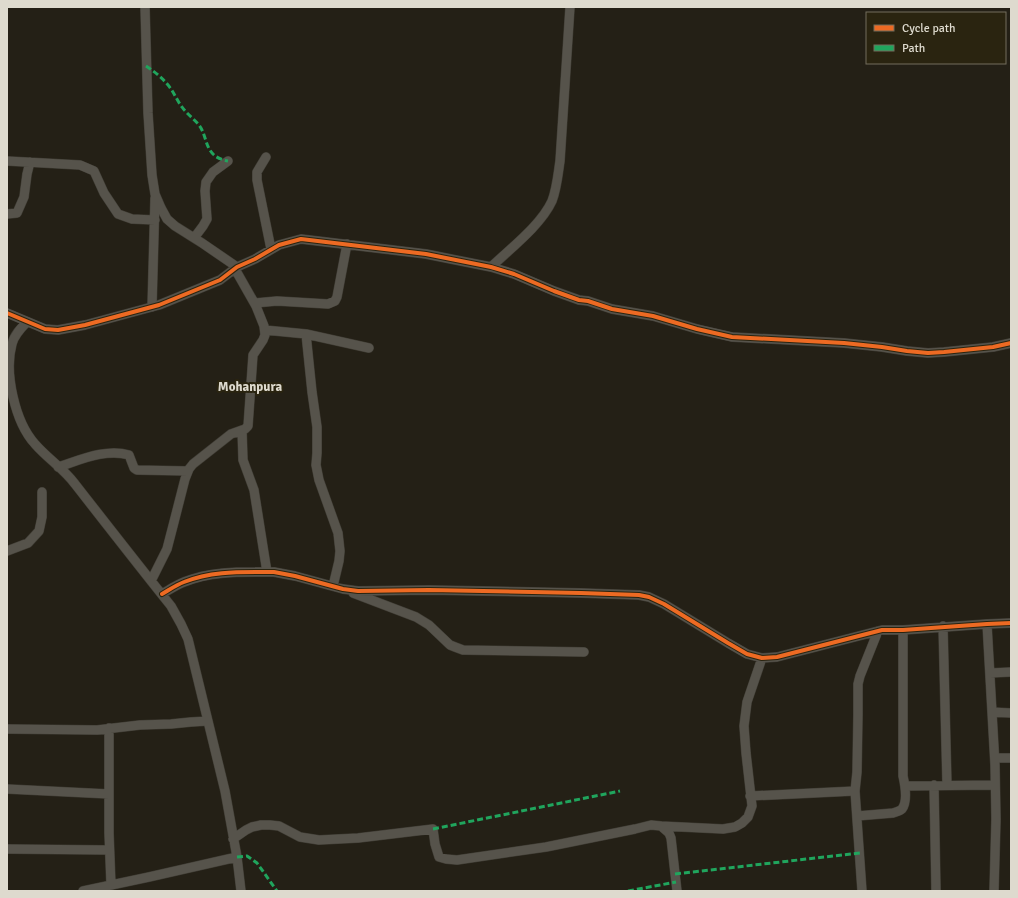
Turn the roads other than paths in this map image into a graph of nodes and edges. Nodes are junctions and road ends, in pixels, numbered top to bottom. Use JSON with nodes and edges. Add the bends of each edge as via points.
{"nodes":[{"id":1,"x":145,"y":7,"type":"edge"},
{"id":2,"x":570,"y":7,"type":"edge"},
{"id":3,"x":266,"y":157,"type":"dead end"},
{"id":4,"x":7,"y":161,"type":"edge"},
{"id":5,"x":228,"y":161,"type":"dead end"},
{"id":6,"x":30,"y":162,"type":"junction"},
{"id":7,"x":155,"y":194,"type":"junction"},
{"id":8,"x":7,"y":214,"type":"edge"},
{"id":9,"x":154,"y":220,"type":"junction"},
{"id":10,"x":194,"y":238,"type":"junction"},
{"id":11,"x":347,"y":244,"type":"junction"},
{"id":12,"x":271,"y":249,"type":"junction"},
{"id":13,"x":491,"y":267,"type":"junction"},
{"id":14,"x":236,"y":268,"type":"junction"},
{"id":15,"x":255,"y":303,"type":"junction"},
{"id":16,"x":152,"y":307,"type":"junction"},
{"id":17,"x":7,"y":313,"type":"edge"},
{"id":18,"x":27,"y":322,"type":"junction"},
{"id":19,"x":265,"y":330,"type":"junction"},
{"id":20,"x":306,"y":334,"type":"junction"},
{"id":21,"x":1011,"y":343,"type":"edge"},
{"id":22,"x":369,"y":348,"type":"dead end"},
{"id":23,"x":242,"y":430,"type":"junction"},
{"id":24,"x":58,"y":467,"type":"junction"},
{"id":25,"x":188,"y":471,"type":"junction"},
{"id":26,"x":42,"y":492,"type":"dead end"},
{"id":27,"x":7,"y":551,"type":"edge"},
{"id":28,"x":267,"y":572,"type":"junction"},
{"id":29,"x":151,"y":581,"type":"junction"},
{"id":30,"x":333,"y":586,"type":"junction"},
{"id":31,"x":343,"y":589,"type":"junction"},
{"id":32,"x":162,"y":594,"type":"junction"},
{"id":33,"x":1011,"y":623,"type":"edge"},
{"id":34,"x":986,"y":624,"type":"junction"},
{"id":35,"x":943,"y":626,"type":"junction"},
{"id":36,"x":903,"y":630,"type":"junction"},
{"id":37,"x":878,"y":631,"type":"junction"},
{"id":38,"x":584,"y":652,"type":"dead end"},
{"id":39,"x":762,"y":658,"type":"junction"},
{"id":40,"x":1011,"y":672,"type":"edge"},
{"id":41,"x":990,"y":673,"type":"junction"},
{"id":42,"x":992,"y":712,"type":"junction"},
{"id":43,"x":1011,"y":713,"type":"edge"},
{"id":44,"x":208,"y":721,"type":"junction"},
{"id":45,"x":108,"y":728,"type":"junction"},
{"id":46,"x":7,"y":729,"type":"edge"},
{"id":47,"x":995,"y":758,"type":"junction"},
{"id":48,"x":1011,"y":758,"type":"edge"},
{"id":49,"x":934,"y":785,"type":"junction"},
{"id":50,"x":947,"y":785,"type":"junction"},
{"id":51,"x":995,"y":785,"type":"junction"},
{"id":52,"x":905,"y":786,"type":"junction"},
{"id":53,"x":7,"y":789,"type":"edge"},
{"id":54,"x":855,"y":790,"type":"junction"},
{"id":55,"x":109,"y":794,"type":"junction"},
{"id":56,"x":750,"y":796,"type":"junction"},
{"id":57,"x":857,"y":816,"type":"junction"},
{"id":58,"x":661,"y":826,"type":"junction"},
{"id":59,"x":234,"y":840,"type":"junction"},
{"id":60,"x":7,"y":849,"type":"edge"},
{"id":61,"x":110,"y":850,"type":"junction"},
{"id":62,"x":236,"y":857,"type":"junction"},
{"id":63,"x":111,"y":885,"type":"junction"},
{"id":64,"x":83,"y":891,"type":"edge"},
{"id":65,"x":241,"y":891,"type":"edge"},
{"id":66,"x":676,"y":891,"type":"edge"},
{"id":67,"x":862,"y":891,"type":"edge"},
{"id":68,"x":936,"y":891,"type":"edge"},
{"id":69,"x":994,"y":891,"type":"edge"}],
"edges":[{"from":1,"to":7,"type":"street","via":[[149,121]]},
{"from":2,"to":13,"type":"street","via":[[560,161],[553,199],[538,222]]},
{"from":3,"to":12,"type":"street","via":[[257,172],[257,180]]},
{"from":4,"to":6,"type":"street"},
{"from":5,"to":10,"type":"street","via":[[213,172],[206,182],[207,219]]},
{"from":6,"to":8,"type":"street","via":[[24,197],[17,213]]},
{"from":6,"to":9,"type":"street","via":[[80,165],[94,171],[118,214],[132,219]]},
{"from":7,"to":9,"type":"street"},
{"from":7,"to":10,"type":"street","via":[[167,219]]},
{"from":9,"to":16,"type":"street"},
{"from":10,"to":14,"type":"street"},
{"from":11,"to":12,"type":"street","via":[[301,239]]},
{"from":11,"to":13,"type":"street","via":[[426,254]]},
{"from":11,"to":15,"type":"street","via":[[336,302]]},
{"from":12,"to":14,"type":"street"},
{"from":13,"to":21,"type":"street","via":[[579,300],[732,337],[844,343],[928,352],[985,348]]},
{"from":14,"to":15,"type":"street"},
{"from":14,"to":16,"type":"street","via":[[220,280]]},
{"from":15,"to":19,"type":"street"},
{"from":16,"to":18,"type":"street","via":[[58,330],[46,329]]},
{"from":17,"to":18,"type":"street"},
{"from":18,"to":24,"type":"street","via":[[12,342],[9,357],[14,400],[25,430]]},
{"from":19,"to":20,"type":"street"},
{"from":19,"to":23,"type":"street","via":[[263,340],[253,355],[248,426]]},
{"from":20,"to":22,"type":"street"},
{"from":20,"to":30,"type":"street","via":[[317,426],[316,465],[338,533],[340,551]]},
{"from":23,"to":25,"type":"street","via":[[231,434],[193,464]]},
{"from":23,"to":28,"type":"street","via":[[243,460],[254,490]]},
{"from":24,"to":25,"type":"street","via":[[100,454],[124,453],[129,455],[137,470]]},
{"from":24,"to":29,"type":"street","via":[[74,482]]},
{"from":25,"to":29,"type":"street","via":[[166,549]]},
{"from":26,"to":27,"type":"street","via":[[39,531],[28,543]]},
{"from":28,"to":30,"type":"street"},
{"from":28,"to":32,"type":"street","via":[[225,572],[202,576],[182,582]]},
{"from":29,"to":32,"type":"street"},
{"from":30,"to":31,"type":"street"},
{"from":31,"to":38,"type":"street","via":[[416,617],[450,644],[463,650]]},
{"from":31,"to":39,"type":"street","via":[[638,594],[664,604],[747,654]]},
{"from":32,"to":44,"type":"street","via":[[188,639]]},
{"from":33,"to":34,"type":"street"},
{"from":34,"to":35,"type":"street"},
{"from":34,"to":41,"type":"street"},
{"from":35,"to":36,"type":"street"},
{"from":35,"to":50,"type":"street"},
{"from":36,"to":37,"type":"street"},
{"from":36,"to":52,"type":"street"},
{"from":37,"to":39,"type":"street","via":[[777,657]]},
{"from":37,"to":54,"type":"street","via":[[858,684]]},
{"from":39,"to":56,"type":"street","via":[[748,702],[744,726]]},
{"from":40,"to":41,"type":"street"},
{"from":41,"to":42,"type":"street"},
{"from":42,"to":43,"type":"street"},
{"from":42,"to":47,"type":"street"},
{"from":44,"to":45,"type":"street"},
{"from":44,"to":59,"type":"street"},
{"from":45,"to":46,"type":"street"},
{"from":45,"to":55,"type":"street"},
{"from":47,"to":48,"type":"street"},
{"from":47,"to":51,"type":"street"},
{"from":49,"to":50,"type":"street"},
{"from":49,"to":52,"type":"street"},
{"from":49,"to":68,"type":"street"},
{"from":50,"to":51,"type":"street"},
{"from":51,"to":69,"type":"street"},
{"from":52,"to":57,"type":"street","via":[[904,803],[898,812]]},
{"from":53,"to":55,"type":"street"},
{"from":54,"to":56,"type":"street"},
{"from":54,"to":57,"type":"street"},
{"from":55,"to":61,"type":"street"},
{"from":56,"to":58,"type":"street","via":[[752,806],[748,817],[735,826],[723,829]]},
{"from":57,"to":67,"type":"street"},
{"from":58,"to":59,"type":"street","via":[[651,825],[546,847],[457,860],[439,856],[433,829],[319,840],[300,837],[279,826],[260,825],[246,830]]},
{"from":58,"to":66,"type":"street","via":[[671,838]]},
{"from":59,"to":62,"type":"street"},
{"from":60,"to":61,"type":"street"},
{"from":61,"to":63,"type":"street"},
{"from":62,"to":63,"type":"street"},
{"from":62,"to":65,"type":"street"},
{"from":63,"to":64,"type":"street"}]}
